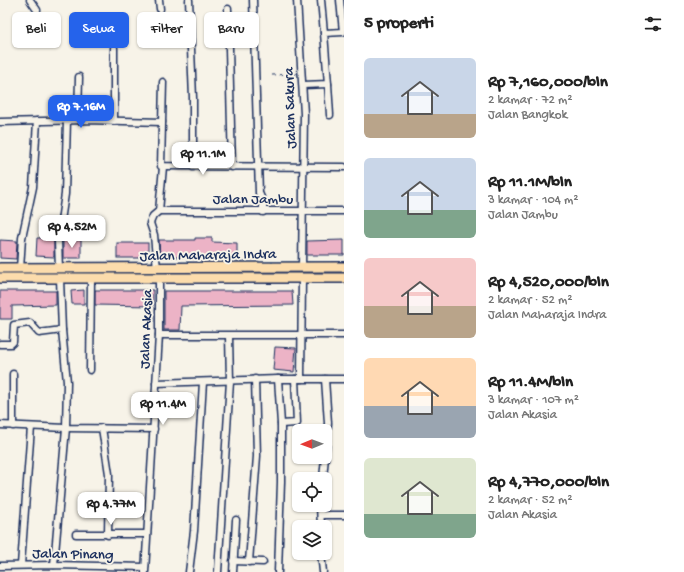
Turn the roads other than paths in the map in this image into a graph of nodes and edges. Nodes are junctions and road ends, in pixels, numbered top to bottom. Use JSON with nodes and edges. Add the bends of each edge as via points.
{"nodes":[{"id":1,"x":30,"y":0,"type":"edge"},
{"id":2,"x":159,"y":0,"type":"edge"},
{"id":3,"x":189,"y":0,"type":"edge"},
{"id":4,"x":253,"y":0,"type":"edge"},
{"id":5,"x":297,"y":0,"type":"edge"},
{"id":6,"x":321,"y":0,"type":"edge"},
{"id":7,"x":340,"y":0,"type":"edge"},
{"id":8,"x":160,"y":9,"type":"dead end"},
{"id":9,"x":228,"y":9,"type":"dead end"},
{"id":10,"x":37,"y":10,"type":"dead end"},
{"id":11,"x":324,"y":33,"type":"junction"},
{"id":12,"x":344,"y":35,"type":"edge"},
{"id":13,"x":114,"y":48,"type":"dead end"},
{"id":14,"x":79,"y":77,"type":"dead end"},
{"id":15,"x":163,"y":82,"type":"dead end"},
{"id":16,"x":328,"y":84,"type":"junction"},
{"id":17,"x":303,"y":85,"type":"junction"},
{"id":18,"x":330,"y":116,"type":"dead end"},
{"id":19,"x":67,"y":120,"type":"junction"},
{"id":20,"x":78,"y":120,"type":"junction"},
{"id":21,"x":37,"y":121,"type":"junction"},
{"id":22,"x":114,"y":121,"type":"junction"},
{"id":23,"x":0,"y":122,"type":"edge"},
{"id":24,"x":162,"y":122,"type":"junction"},
{"id":25,"x":258,"y":166,"type":"junction"},
{"id":26,"x":163,"y":167,"type":"junction"},
{"id":27,"x":193,"y":167,"type":"junction"},
{"id":28,"x":232,"y":167,"type":"junction"},
{"id":29,"x":304,"y":167,"type":"junction"},
{"id":30,"x":344,"y":167,"type":"edge"},
{"id":31,"x":160,"y":211,"type":"junction"},
{"id":32,"x":303,"y":211,"type":"junction"},
{"id":33,"x":344,"y":211,"type":"edge"},
{"id":34,"x":263,"y":212,"type":"junction"},
{"id":35,"x":302,"y":267,"type":"junction"},
{"id":36,"x":342,"y":267,"type":"edge"},
{"id":37,"x":2,"y":268,"type":"edge"},
{"id":38,"x":20,"y":269,"type":"junction"},
{"id":39,"x":59,"y":269,"type":"junction"},
{"id":40,"x":157,"y":269,"type":"junction"},
{"id":41,"x":2,"y":278,"type":"edge"},
{"id":42,"x":302,"y":278,"type":"junction"},
{"id":43,"x":342,"y":278,"type":"edge"},
{"id":44,"x":60,"y":279,"type":"junction"},
{"id":45,"x":91,"y":279,"type":"junction"},
{"id":46,"x":159,"y":279,"type":"junction"},
{"id":47,"x":62,"y":330,"type":"junction"},
{"id":48,"x":302,"y":334,"type":"junction"},
{"id":49,"x":159,"y":335,"type":"junction"},
{"id":50,"x":344,"y":335,"type":"edge"},
{"id":51,"x":229,"y":336,"type":"junction"},
{"id":52,"x":0,"y":344,"type":"edge"},
{"id":53,"x":90,"y":370,"type":"dead end"},
{"id":54,"x":13,"y":374,"type":"dead end"},
{"id":55,"x":325,"y":378,"type":"junction"},
{"id":56,"x":255,"y":379,"type":"junction"},
{"id":57,"x":278,"y":379,"type":"junction"},
{"id":58,"x":298,"y":379,"type":"junction"},
{"id":59,"x":344,"y":379,"type":"edge"},
{"id":60,"x":230,"y":381,"type":"junction"},
{"id":61,"x":156,"y":382,"type":"junction"},
{"id":62,"x":203,"y":382,"type":"junction"},
{"id":63,"x":281,"y":424,"type":"junction"},
{"id":64,"x":0,"y":425,"type":"edge"},
{"id":65,"x":13,"y":426,"type":"junction"},
{"id":66,"x":30,"y":427,"type":"junction"},
{"id":67,"x":66,"y":428,"type":"junction"},
{"id":68,"x":102,"y":428,"type":"junction"},
{"id":69,"x":154,"y":429,"type":"junction"},
{"id":70,"x":324,"y":472,"type":"edge"},
{"id":71,"x":321,"y":512,"type":"edge"},
{"id":72,"x":321,"y":515,"type":"junction"},
{"id":73,"x":344,"y":515,"type":"edge"},
{"id":74,"x":236,"y":520,"type":"dead end"},
{"id":75,"x":321,"y":520,"type":"edge"},
{"id":76,"x":76,"y":534,"type":"dead end"},
{"id":77,"x":146,"y":534,"type":"junction"},
{"id":78,"x":108,"y":535,"type":"junction"},
{"id":79,"x":322,"y":560,"type":"edge"},
{"id":80,"x":233,"y":561,"type":"junction"},
{"id":81,"x":249,"y":562,"type":"junction"},
{"id":82,"x":263,"y":562,"type":"dead end"},
{"id":83,"x":0,"y":566,"type":"edge"},
{"id":84,"x":20,"y":566,"type":"junction"},
{"id":85,"x":58,"y":567,"type":"edge"},
{"id":86,"x":12,"y":569,"type":"edge"},
{"id":87,"x":28,"y":569,"type":"edge"},
{"id":88,"x":145,"y":570,"type":"edge"},
{"id":89,"x":189,"y":572,"type":"edge"},
{"id":90,"x":218,"y":572,"type":"edge"},
{"id":91,"x":233,"y":572,"type":"edge"},
{"id":92,"x":278,"y":572,"type":"edge"},
{"id":93,"x":323,"y":572,"type":"edge"}],
"edges":[{"from":1,"to":10,"type":"street"},
{"from":2,"to":8,"type":"street"},
{"from":3,"to":27,"type":"street"},
{"from":4,"to":25,"type":"street"},
{"from":5,"to":17,"type":"street","name":"Jalan Sakura"},
{"from":6,"to":11,"type":"street"},
{"from":7,"to":12,"type":"street"},
{"from":9,"to":28,"type":"street"},
{"from":11,"to":12,"type":"street"},
{"from":11,"to":16,"type":"street"},
{"from":13,"to":22,"type":"street"},
{"from":14,"to":20,"type":"street"},
{"from":15,"to":24,"type":"street"},
{"from":16,"to":17,"type":"street"},
{"from":16,"to":18,"type":"street"},
{"from":17,"to":29,"type":"street","name":"Jalan Sakura"},
{"from":19,"to":20,"type":"street"},
{"from":19,"to":21,"type":"street"},
{"from":19,"to":39,"type":"street","via":[[65,194],[58,241]]},
{"from":20,"to":22,"type":"street"},
{"from":21,"to":23,"type":"street"},
{"from":21,"to":38,"type":"street","via":[[33,187],[22,238]]},
{"from":22,"to":24,"type":"street"},
{"from":24,"to":26,"type":"street","via":[[160,162]]},
{"from":25,"to":28,"type":"street","name":"Jalan Jambu"},
{"from":25,"to":29,"type":"street","name":"Jalan Jambu"},
{"from":25,"to":34,"type":"street"},
{"from":26,"to":27,"type":"street","name":"Jalan Jambu"},
{"from":26,"to":31,"type":"street"},
{"from":27,"to":28,"type":"street","name":"Jalan Jambu"},
{"from":29,"to":30,"type":"street","name":"Jalan Jambu"},
{"from":29,"to":32,"type":"street","name":"Jalan Sakura"},
{"from":31,"to":34,"type":"street","name":"Jalan Jambu"},
{"from":31,"to":40,"type":"street","via":[[153,216],[150,223]]},
{"from":32,"to":33,"type":"street","name":"Jalan Jambu"},
{"from":32,"to":34,"type":"street","name":"Jalan Jambu"},
{"from":32,"to":35,"type":"street","name":"Jalan Sakura"},
{"from":35,"to":36,"type":"highway","name":"Jalan Maharaja Indra"},
{"from":35,"to":40,"type":"highway","name":"Jalan Maharaja Indra"},
{"from":36,"to":43,"type":"highway"},
{"from":37,"to":38,"type":"highway","name":"Jalan Maharaja Indra"},
{"from":37,"to":41,"type":"highway"},
{"from":38,"to":39,"type":"highway","name":"Jalan Maharaja Indra"},
{"from":39,"to":40,"type":"highway","name":"Jalan Maharaja Indra"},
{"from":41,"to":44,"type":"highway","name":"Jalan Maharaja Indra"},
{"from":42,"to":43,"type":"highway","name":"Jalan Maharaja Indra"},
{"from":42,"to":46,"type":"highway","name":"Jalan Maharaja Indra"},
{"from":42,"to":48,"type":"street"},
{"from":44,"to":45,"type":"highway","name":"Jalan Maharaja Indra"},
{"from":44,"to":47,"type":"street"},
{"from":45,"to":46,"type":"highway","name":"Jalan Maharaja Indra"},
{"from":45,"to":53,"type":"street"},
{"from":46,"to":49,"type":"street","name":"Jalan Akasia"},
{"from":47,"to":52,"type":"street","via":[[39,333],[32,324],[14,325],[13,342]]},
{"from":47,"to":67,"type":"street","via":[[67,382]]},
{"from":48,"to":50,"type":"street"},
{"from":48,"to":51,"type":"street"},
{"from":48,"to":58,"type":"street"},
{"from":49,"to":51,"type":"street"},
{"from":49,"to":61,"type":"street","name":"Jalan Akasia"},
{"from":51,"to":60,"type":"street"},
{"from":54,"to":65,"type":"street"},
{"from":55,"to":58,"type":"street"},
{"from":55,"to":59,"type":"street"},
{"from":55,"to":70,"type":"street","via":[[328,423]]},
{"from":56,"to":57,"type":"street"},
{"from":56,"to":60,"type":"street"},
{"from":56,"to":81,"type":"street","via":[[257,456]]},
{"from":57,"to":58,"type":"street"},
{"from":57,"to":63,"type":"street"},
{"from":58,"to":63,"type":"street","via":[[297,423]]},
{"from":60,"to":62,"type":"street"},
{"from":60,"to":90,"type":"street"},
{"from":61,"to":62,"type":"street"},
{"from":61,"to":69,"type":"street","name":"Jalan Akasia"},
{"from":62,"to":89,"type":"street"},
{"from":63,"to":92,"type":"street"},
{"from":64,"to":65,"type":"street"},
{"from":65,"to":66,"type":"street"},
{"from":66,"to":67,"type":"street"},
{"from":66,"to":84,"type":"street"},
{"from":67,"to":68,"type":"street"},
{"from":67,"to":85,"type":"street"},
{"from":68,"to":69,"type":"street"},
{"from":68,"to":78,"type":"street","via":[[109,474]]},
{"from":69,"to":77,"type":"street","name":"Jalan Akasia"},
{"from":71,"to":72,"type":"street"},
{"from":72,"to":73,"type":"street"},
{"from":72,"to":75,"type":"street"},
{"from":74,"to":80,"type":"street"},
{"from":76,"to":78,"type":"street"},
{"from":77,"to":78,"type":"street"},
{"from":77,"to":88,"type":"street","name":"Jalan Akasia"},
{"from":79,"to":93,"type":"street"},
{"from":80,"to":81,"type":"street"},
{"from":80,"to":91,"type":"street"},
{"from":81,"to":82,"type":"street"},
{"from":83,"to":86,"type":"street","name":"Jalan Pinang"},
{"from":84,"to":86,"type":"street","name":"Jalan Pinang"},
{"from":84,"to":87,"type":"street","name":"Jalan Pinang"},
{"from":85,"to":87,"type":"street","name":"Jalan Pinang"},
{"from":85,"to":88,"type":"street","name":"Jalan Pinang"}]}
